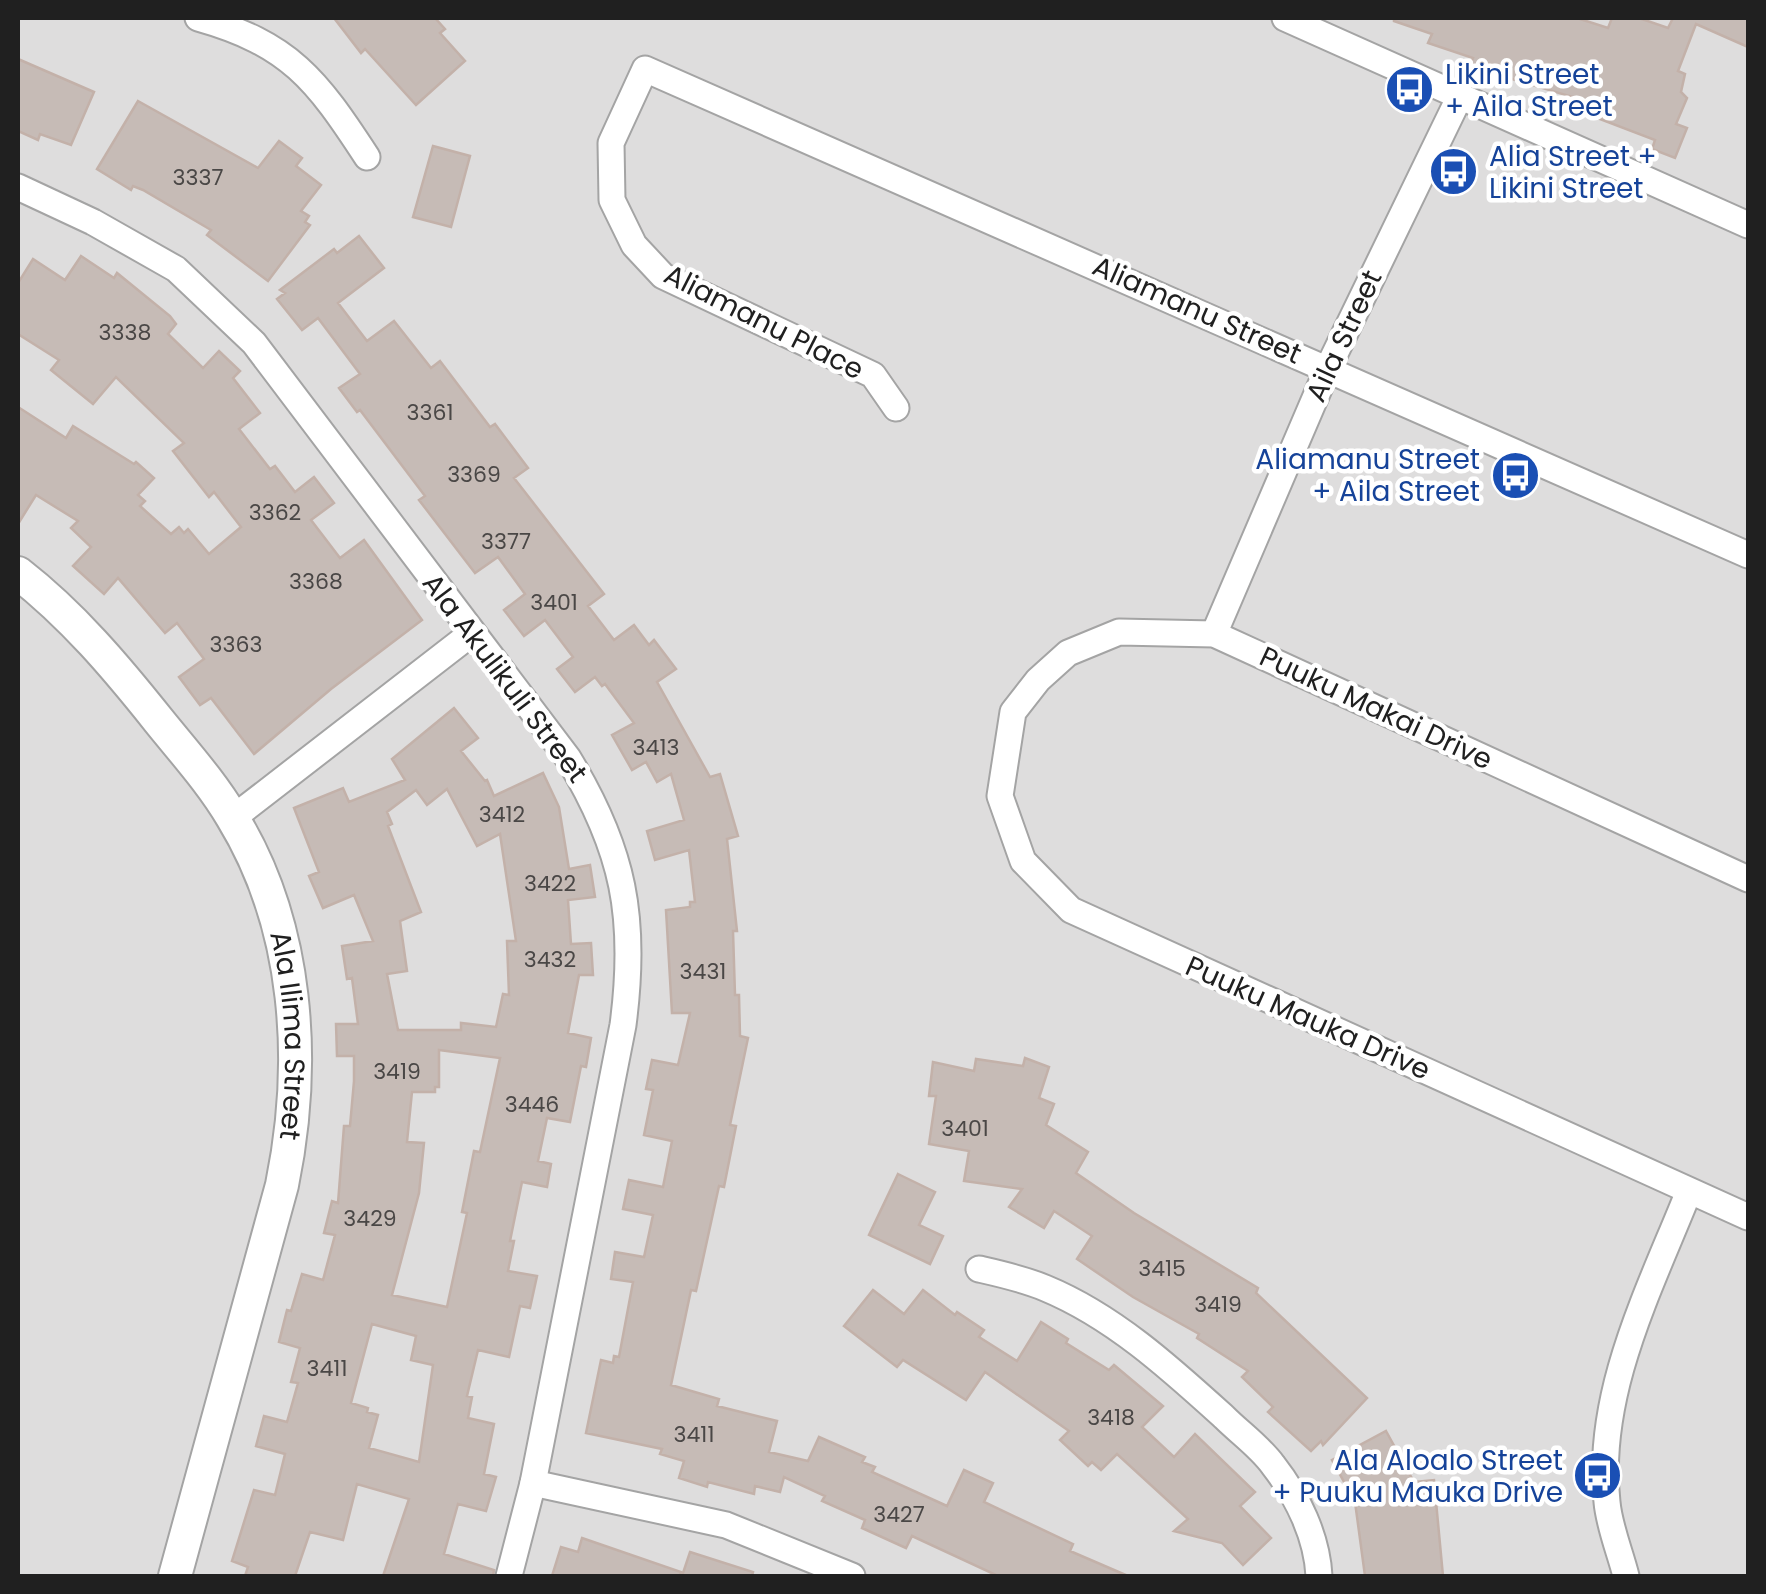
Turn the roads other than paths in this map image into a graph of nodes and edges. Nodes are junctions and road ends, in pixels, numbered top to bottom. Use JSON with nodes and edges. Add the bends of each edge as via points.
{"nodes":[{"id":1,"x":198,"y":18,"type":"edge"},
{"id":2,"x":1285,"y":18,"type":"edge"},
{"id":3,"x":645,"y":68,"type":"joint"},
{"id":4,"x":1459,"y":98,"type":"junction"},
{"id":5,"x":367,"y":157,"type":"dead end"},
{"id":6,"x":18,"y":187,"type":"edge"},
{"id":7,"x":1748,"y":226,"type":"edge"},
{"id":8,"x":1328,"y":368,"type":"junction"},
{"id":9,"x":896,"y":408,"type":"dead end"},
{"id":10,"x":1748,"y":555,"type":"edge"},
{"id":11,"x":18,"y":573,"type":"edge"},
{"id":12,"x":472,"y":633,"type":"junction"},
{"id":13,"x":1214,"y":634,"type":"junction"},
{"id":14,"x":1013,"y":712,"type":"joint"},
{"id":15,"x":233,"y":818,"type":"junction"},
{"id":16,"x":1748,"y":878,"type":"edge"},
{"id":17,"x":1690,"y":1191,"type":"junction"},
{"id":18,"x":1748,"y":1217,"type":"edge"},
{"id":19,"x":979,"y":1269,"type":"dead end"},
{"id":20,"x":532,"y":1483,"type":"junction"},
{"id":21,"x":174,"y":1576,"type":"edge"},
{"id":22,"x":509,"y":1576,"type":"edge"},
{"id":23,"x":852,"y":1576,"type":"edge"},
{"id":24,"x":1319,"y":1576,"type":"edge"},
{"id":25,"x":1626,"y":1576,"type":"edge"}],
"edges":[{"from":1,"to":5,"type":"street","via":[[234,28],[287,57],[332,104]]},
{"from":2,"to":4,"type":"street"},
{"from":3,"to":8,"type":"street","name":"Aliamanu Street"},
{"from":3,"to":9,"type":"street","name":"Aliamanu Place","via":[[610,143],[612,200],[634,245],[663,276],[873,374]]},
{"from":4,"to":7,"type":"street"},
{"from":4,"to":8,"type":"street","name":"Aila Street"},
{"from":6,"to":12,"type":"street","name":"Ala Akulikuli Street","via":[[138,245],[214,303],[254,343]]},
{"from":8,"to":10,"type":"street","name":"Aliamanu Street"},
{"from":8,"to":13,"type":"street","name":"Aila Street"},
{"from":11,"to":15,"type":"street","name":"Ala Ilima Street","via":[[118,669]]},
{"from":12,"to":15,"type":"street"},
{"from":12,"to":20,"type":"street","name":"Ala Akulikuli Street","via":[[589,792],[628,914],[623,1025]]},
{"from":13,"to":14,"type":"street","name":"Puuku Makai Drive","via":[[1118,632],[1068,653]]},
{"from":13,"to":16,"type":"street","name":"Puuku Makai Drive"},
{"from":14,"to":17,"type":"street","name":"Puuku Mauka Drive","via":[[1000,796],[1023,861],[1071,910]]},
{"from":15,"to":21,"type":"street","name":"Ala Ilima Street","via":[[256,865],[285,962],[296,1094],[282,1184]]},
{"from":17,"to":18,"type":"street","name":"Puuku Mauka Drive"},
{"from":17,"to":25,"type":"street","via":[[1629,1340],[1606,1436],[1607,1503]]},
{"from":19,"to":24,"type":"street","via":[[1065,1298],[1170,1369],[1274,1465],[1308,1527]]},
{"from":20,"to":22,"type":"street","name":"Ala Akulikuli Street"},
{"from":20,"to":23,"type":"street","via":[[726,1525]]}]}
